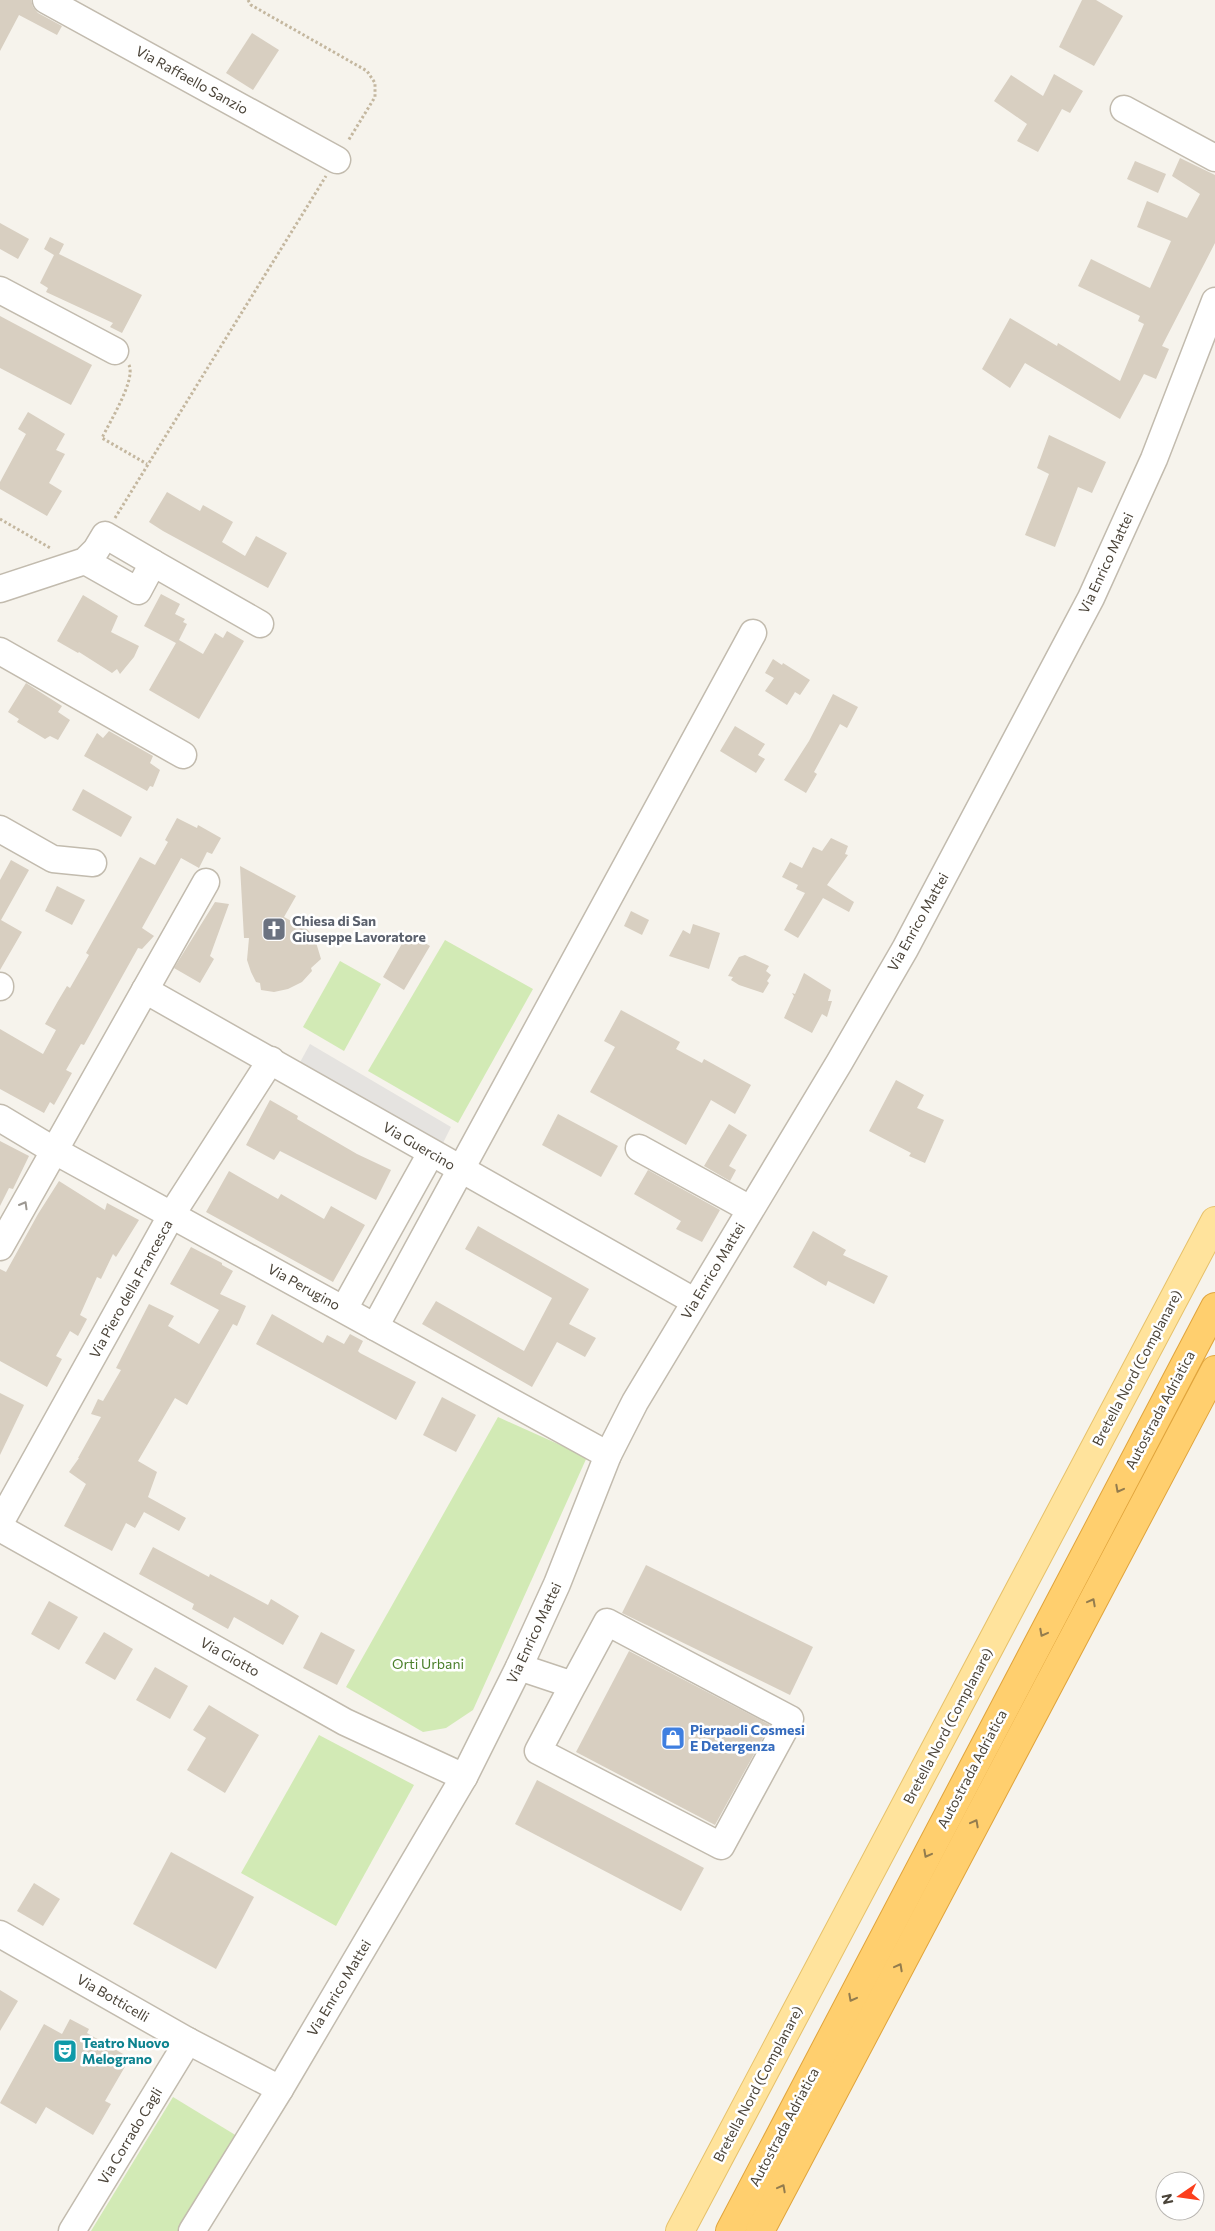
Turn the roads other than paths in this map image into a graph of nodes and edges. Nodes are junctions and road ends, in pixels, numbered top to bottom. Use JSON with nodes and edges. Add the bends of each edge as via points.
{"nodes":[{"id":1,"x":46,"y":0,"type":"edge"},
{"id":2,"x":1124,"y":109,"type":"dead end"},
{"id":3,"x":1215,"y":158,"type":"edge"},
{"id":4,"x":337,"y":160,"type":"road end"},
{"id":5,"x":0,"y":290,"type":"edge"},
{"id":6,"x":1215,"y":301,"type":"edge"},
{"id":7,"x":115,"y":352,"type":"road end"},
{"id":8,"x":81,"y":562,"type":"junction"},
{"id":9,"x":154,"y":563,"type":"junction"},
{"id":10,"x":0,"y":589,"type":"edge"},
{"id":11,"x":260,"y":624,"type":"dead end"},
{"id":12,"x":753,"y":633,"type":"dead end"},
{"id":13,"x":0,"y":651,"type":"edge"},
{"id":14,"x":183,"y":755,"type":"dead end"},
{"id":15,"x":0,"y":829,"type":"edge"},
{"id":16,"x":92,"y":863,"type":"dead end"},
{"id":17,"x":206,"y":882,"type":"dead end"},
{"id":18,"x":145,"y":990,"type":"junction"},
{"id":19,"x":271,"y":1060,"type":"junction"},
{"id":20,"x":0,"y":1118,"type":"edge"},
{"id":21,"x":639,"y":1148,"type":"dead end"},
{"id":22,"x":55,"y":1151,"type":"junction"},
{"id":23,"x":430,"y":1153,"type":"junction"},
{"id":24,"x":462,"y":1170,"type":"junction"},
{"id":25,"x":750,"y":1209,"type":"junction"},
{"id":26,"x":172,"y":1214,"type":"junction"},
{"id":27,"x":1215,"y":1221,"type":"edge"},
{"id":28,"x":0,"y":1247,"type":"edge"},
{"id":29,"x":694,"y":1301,"type":"junction"},
{"id":30,"x":1215,"y":1306,"type":"edge"},
{"id":31,"x":344,"y":1309,"type":"junction"},
{"id":32,"x":375,"y":1327,"type":"junction"},
{"id":33,"x":1215,"y":1370,"type":"edge"},
{"id":34,"x":608,"y":1455,"type":"junction"},
{"id":35,"x":0,"y":1523,"type":"edge"},
{"id":36,"x":0,"y":1528,"type":"edge"},
{"id":37,"x":519,"y":1667,"type":"junction"},
{"id":38,"x":573,"y":1685,"type":"junction"},
{"id":39,"x":464,"y":1777,"type":"junction"},
{"id":40,"x":0,"y":1934,"type":"edge"},
{"id":41,"x":188,"y":2041,"type":"junction"},
{"id":42,"x":280,"y":2089,"type":"junction"},
{"id":43,"x":72,"y":2231,"type":"edge"},
{"id":44,"x":192,"y":2231,"type":"edge"},
{"id":45,"x":680,"y":2231,"type":"edge"},
{"id":46,"x":730,"y":2231,"type":"edge"},
{"id":47,"x":760,"y":2231,"type":"edge"}],
"edges":[{"from":1,"to":4,"type":"street","name":"Via Raffaello Sanzio"},
{"from":2,"to":3,"type":"street"},
{"from":5,"to":7,"type":"street"},
{"from":6,"to":25,"type":"street","name":"Via Enrico Mattei","via":[[1154,459],[1091,598],[904,949]]},
{"from":8,"to":9,"type":"street","via":[[96,550],[105,535]]},
{"from":8,"to":9,"type":"street","via":[[138,591]]},
{"from":8,"to":10,"type":"street"},
{"from":9,"to":11,"type":"street"},
{"from":12,"to":24,"type":"street"},
{"from":13,"to":14,"type":"street"},
{"from":15,"to":16,"type":"street","via":[[53,859]]},
{"from":17,"to":18,"type":"street"},
{"from":18,"to":19,"type":"street","name":"Via Guercino"},
{"from":18,"to":22,"type":"street"},
{"from":19,"to":23,"type":"street","name":"Via Guercino"},
{"from":19,"to":26,"type":"street","name":"Via Piero della Francesca"},
{"from":20,"to":22,"type":"street","name":"Via Perugino"},
{"from":21,"to":25,"type":"street"},
{"from":22,"to":26,"type":"street","name":"Via Perugino"},
{"from":28,"to":22,"type":"street","one_way":true},
{"from":23,"to":24,"type":"street","name":"Via Guercino"},
{"from":23,"to":31,"type":"street"},
{"from":24,"to":29,"type":"street","name":"Via Guercino"},
{"from":24,"to":32,"type":"street"},
{"from":25,"to":29,"type":"street","name":"Via Enrico Mattei"},
{"from":26,"to":31,"type":"street","name":"Via Perugino"},
{"from":26,"to":35,"type":"street","name":"Via Piero della Francesca"},
{"from":27,"to":45,"type":"main road","name":"Bretella Nord (Complanare)"},
{"from":29,"to":34,"type":"street","name":"Via Enrico Mattei"},
{"from":30,"to":46,"type":"highway","name":"Autostrada Adriatica","one_way":true},
{"from":31,"to":32,"type":"street","name":"Via Perugino"},
{"from":32,"to":34,"type":"street","name":"Via Perugino"},
{"from":47,"to":33,"type":"highway","name":"Autostrada Adriatica","one_way":true},
{"from":34,"to":37,"type":"street","name":"Via Enrico Mattei"},
{"from":36,"to":39,"type":"street","name":"Via Giotto","via":[[345,1722]]},
{"from":37,"to":38,"type":"street"},
{"from":37,"to":39,"type":"street","name":"Via Enrico Mattei"},
{"from":38,"to":38,"type":"street","via":[[538,1751],[720,1846],[790,1719],[607,1622]]},
{"from":39,"to":42,"type":"street","name":"Via Enrico Mattei"},
{"from":40,"to":41,"type":"street","name":"Via Botticelli"},
{"from":41,"to":42,"type":"street","name":"Via Botticelli"},
{"from":41,"to":43,"type":"street","name":"Via Corrado Cagli"},
{"from":42,"to":44,"type":"street","name":"Via Enrico Mattei"}]}
